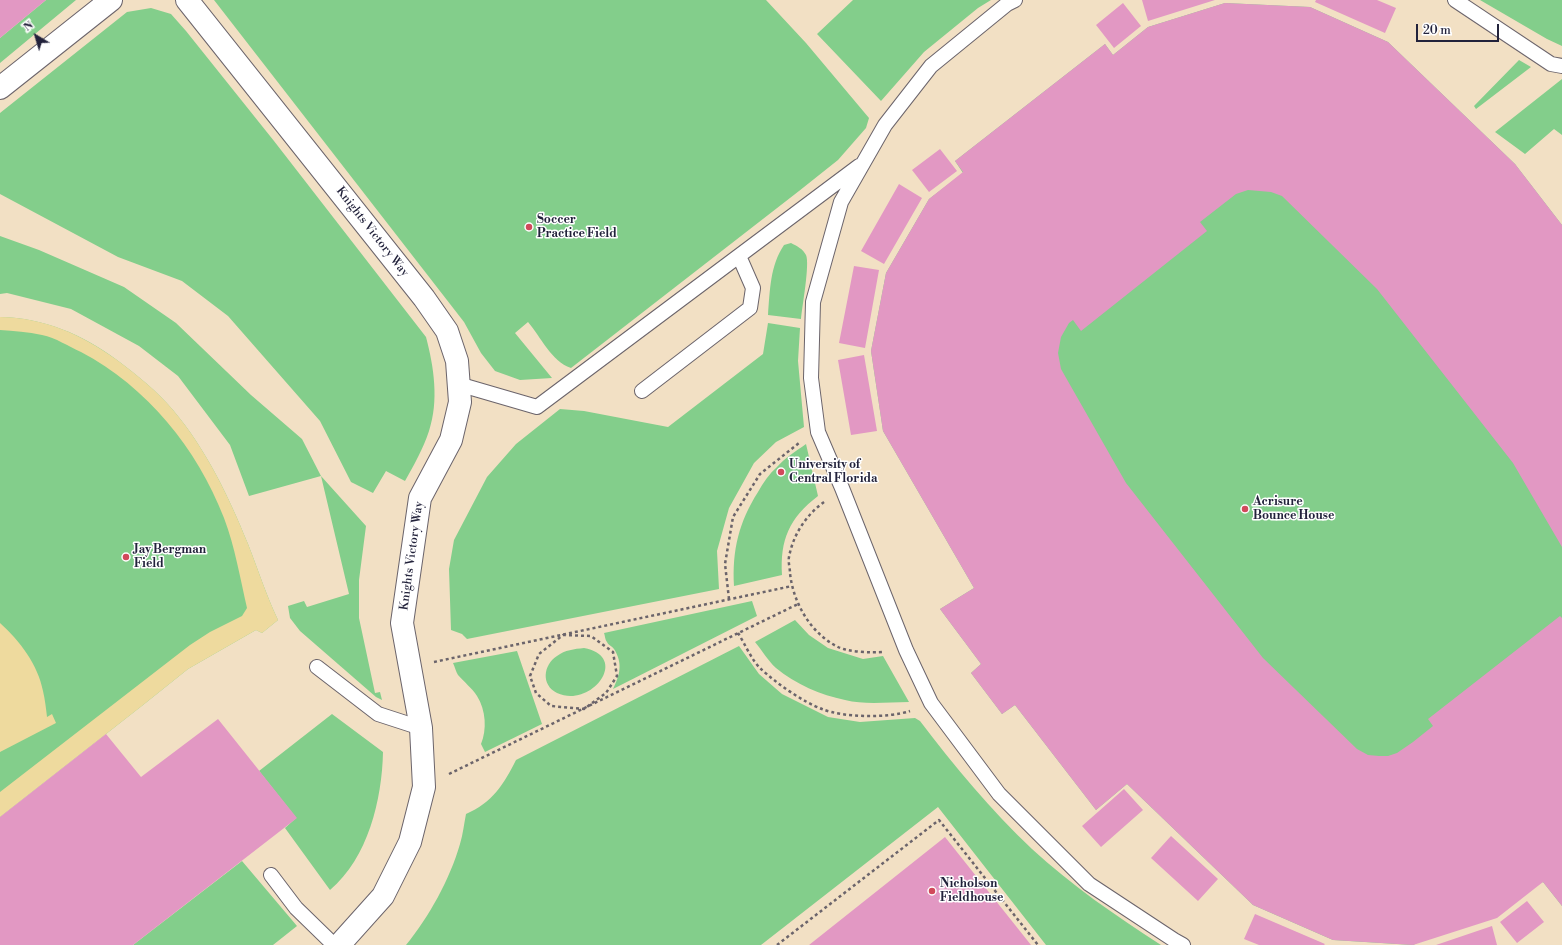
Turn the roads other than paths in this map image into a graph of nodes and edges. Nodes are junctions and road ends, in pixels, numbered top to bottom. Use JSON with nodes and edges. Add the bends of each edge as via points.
{"nodes":[{"id":1,"x":111,"y":0,"type":"edge"},
{"id":2,"x":187,"y":0,"type":"edge"},
{"id":3,"x":1015,"y":0,"type":"edge"},
{"id":4,"x":1456,"y":0,"type":"edge"},
{"id":5,"x":1562,"y":66,"type":"edge"},
{"id":6,"x":0,"y":88,"type":"edge"},
{"id":7,"x":864,"y":162,"type":"junction"},
{"id":8,"x":739,"y":256,"type":"junction"},
{"id":9,"x":458,"y":384,"type":"junction"},
{"id":10,"x":642,"y":391,"type":"dead end"},
{"id":11,"x":317,"y":667,"type":"dead end"},
{"id":12,"x":421,"y":728,"type":"junction"},
{"id":13,"x":271,"y":875,"type":"dead end"},
{"id":14,"x":334,"y":945,"type":"edge"},
{"id":15,"x":339,"y":945,"type":"edge"},
{"id":16,"x":1183,"y":945,"type":"edge"}],
"edges":[{"from":1,"to":6,"type":"street"},
{"from":2,"to":9,"type":"street","name":"Knights Victory Way","via":[[424,298],[447,331],[456,361]]},
{"from":3,"to":7,"type":"lane","via":[[931,66],[885,125]]},
{"from":4,"to":5,"type":"lane","via":[[1551,64]]},
{"from":7,"to":8,"type":"lane"},
{"from":7,"to":16,"type":"lane","via":[[841,202],[813,302],[811,378],[818,432],[906,650],[931,703],[998,794],[1089,884]]},
{"from":8,"to":9,"type":"lane","via":[[537,407]]},
{"from":8,"to":10,"type":"lane","via":[[753,288],[750,308]]},
{"from":9,"to":12,"type":"street","name":"Knights Victory Way","via":[[460,402],[451,440],[420,498],[402,623]]},
{"from":11,"to":12,"type":"lane","via":[[378,714]]},
{"from":12,"to":15,"type":"street","name":"Knights Victory Way","via":[[424,787],[410,842],[383,896]]},
{"from":13,"to":14,"type":"lane","via":[[296,908]]}]}
